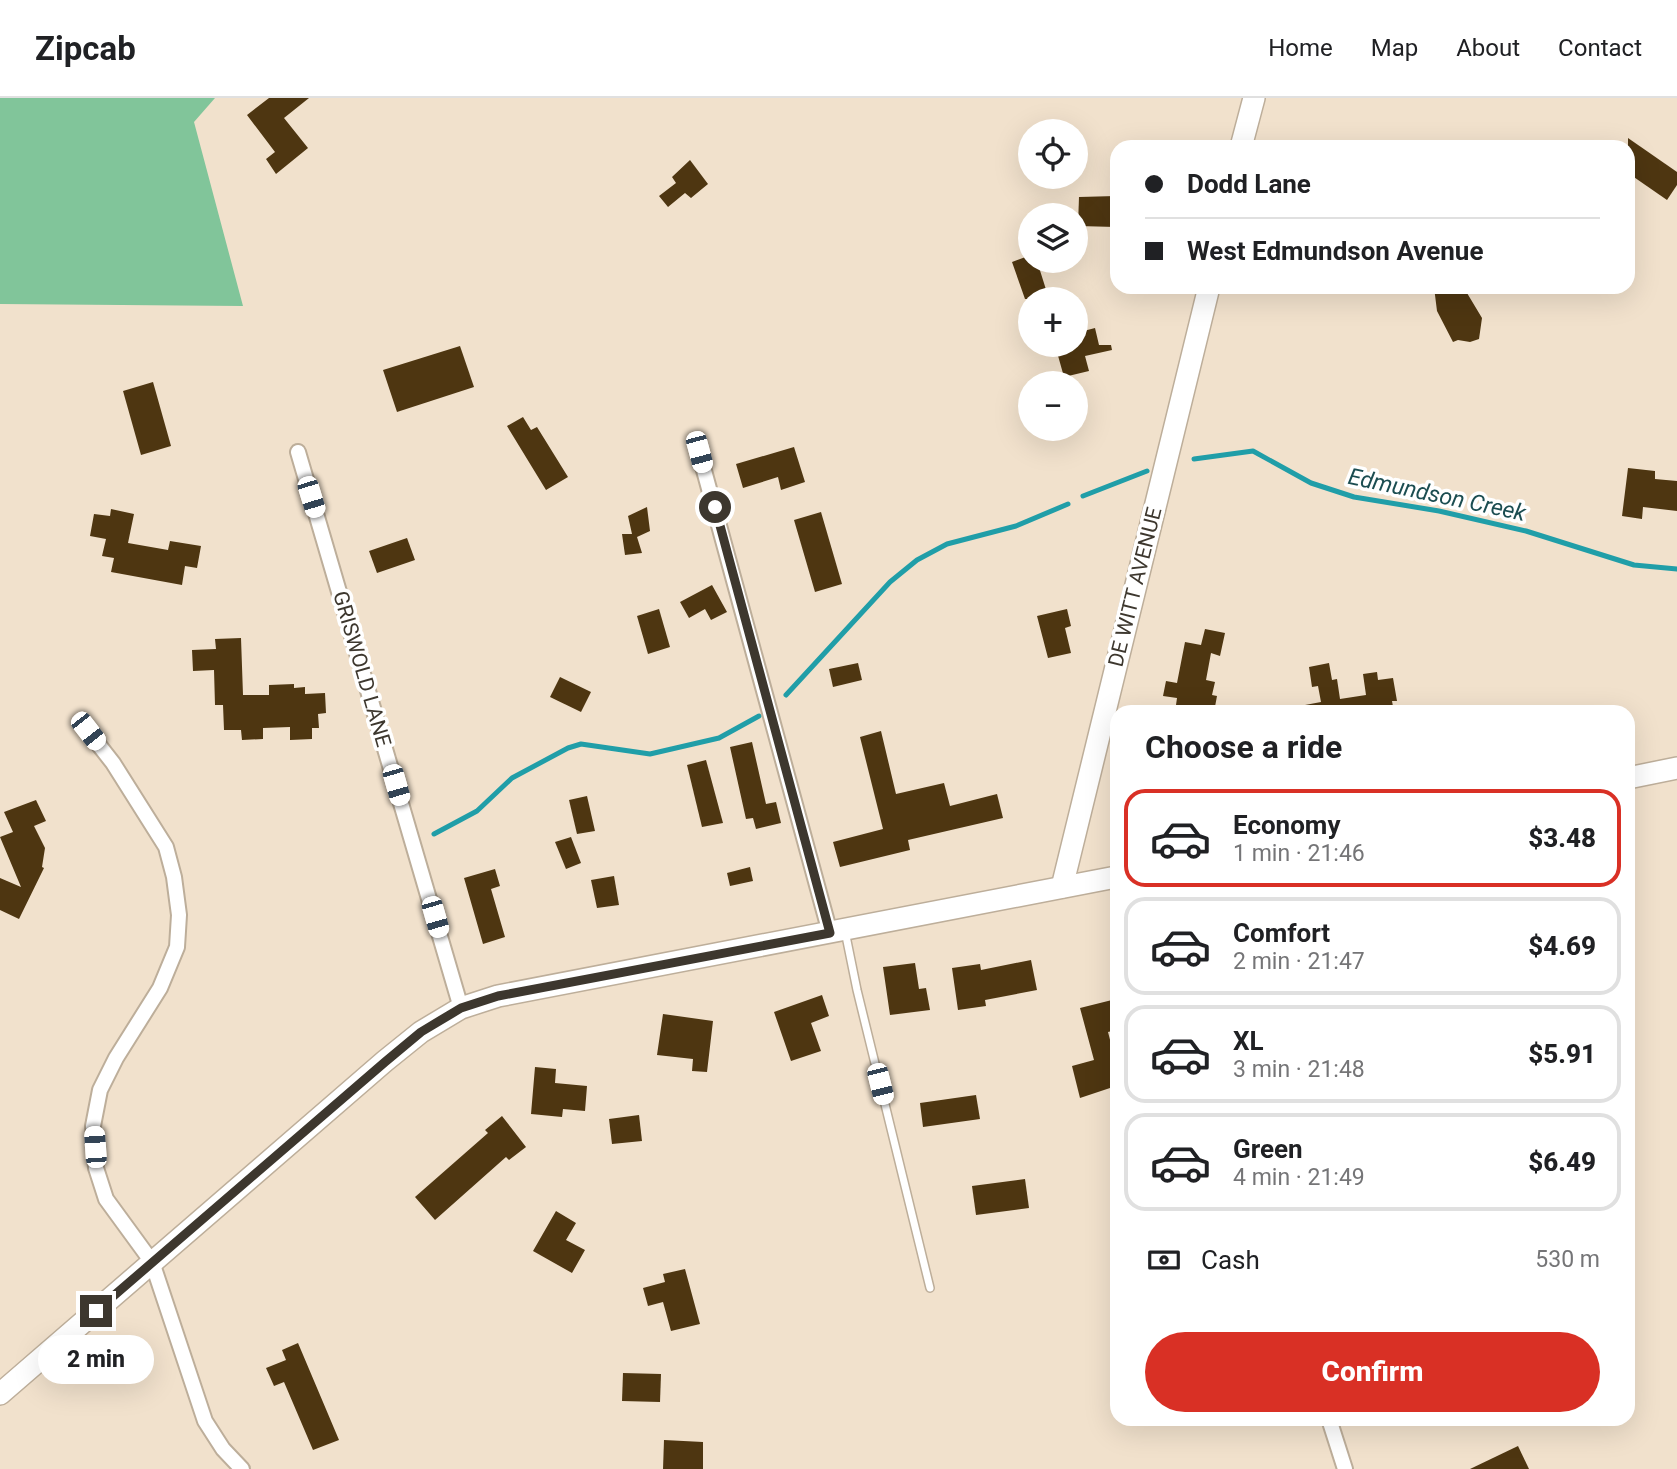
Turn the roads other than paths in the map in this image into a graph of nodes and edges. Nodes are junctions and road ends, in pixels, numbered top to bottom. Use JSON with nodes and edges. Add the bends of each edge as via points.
{"nodes":[{"id":1,"x":1254,"y":98,"type":"edge"},
{"id":2,"x":1243,"y":140,"type":"edge"},
{"id":3,"x":1207,"y":294,"type":"edge"},
{"id":4,"x":298,"y":452,"type":"dead end"},
{"id":5,"x":699,"y":452,"type":"dead end"},
{"id":6,"x":88,"y":731,"type":"dead end"},
{"id":7,"x":1677,"y":768,"type":"edge"},
{"id":8,"x":1635,"y":777,"type":"edge"},
{"id":9,"x":1110,"y":878,"type":"edge"},
{"id":10,"x":1062,"y":887,"type":"junction"},
{"id":11,"x":837,"y":932,"type":"junction"},
{"id":12,"x":461,"y":1008,"type":"junction"},
{"id":13,"x":152,"y":1262,"type":"junction"},
{"id":14,"x":930,"y":1288,"type":"dead end"},
{"id":15,"x":0,"y":1394,"type":"edge"},
{"id":16,"x":1331,"y":1426,"type":"edge"},
{"id":17,"x":242,"y":1469,"type":"edge"},
{"id":18,"x":1345,"y":1469,"type":"edge"}],
"edges":[{"from":1,"to":2,"type":"street"},
{"from":3,"to":10,"type":"street","name":"DE WITT AVENUE"},
{"from":4,"to":12,"type":"street","name":"GRISWOLD LANE"},
{"from":5,"to":11,"type":"street"},
{"from":6,"to":13,"type":"street","via":[[166,847],[180,915],[177,947],[160,988],[100,1090],[93,1126],[96,1168],[106,1199]]},
{"from":7,"to":8,"type":"street"},
{"from":9,"to":10,"type":"street"},
{"from":10,"to":11,"type":"street"},
{"from":11,"to":12,"type":"street","via":[[498,996]]},
{"from":11,"to":14,"type":"lane","via":[[857,990]]},
{"from":12,"to":13,"type":"street","via":[[403,1046]]},
{"from":13,"to":15,"type":"street"},
{"from":13,"to":17,"type":"street","via":[[205,1421]]},
{"from":16,"to":18,"type":"street"}]}
